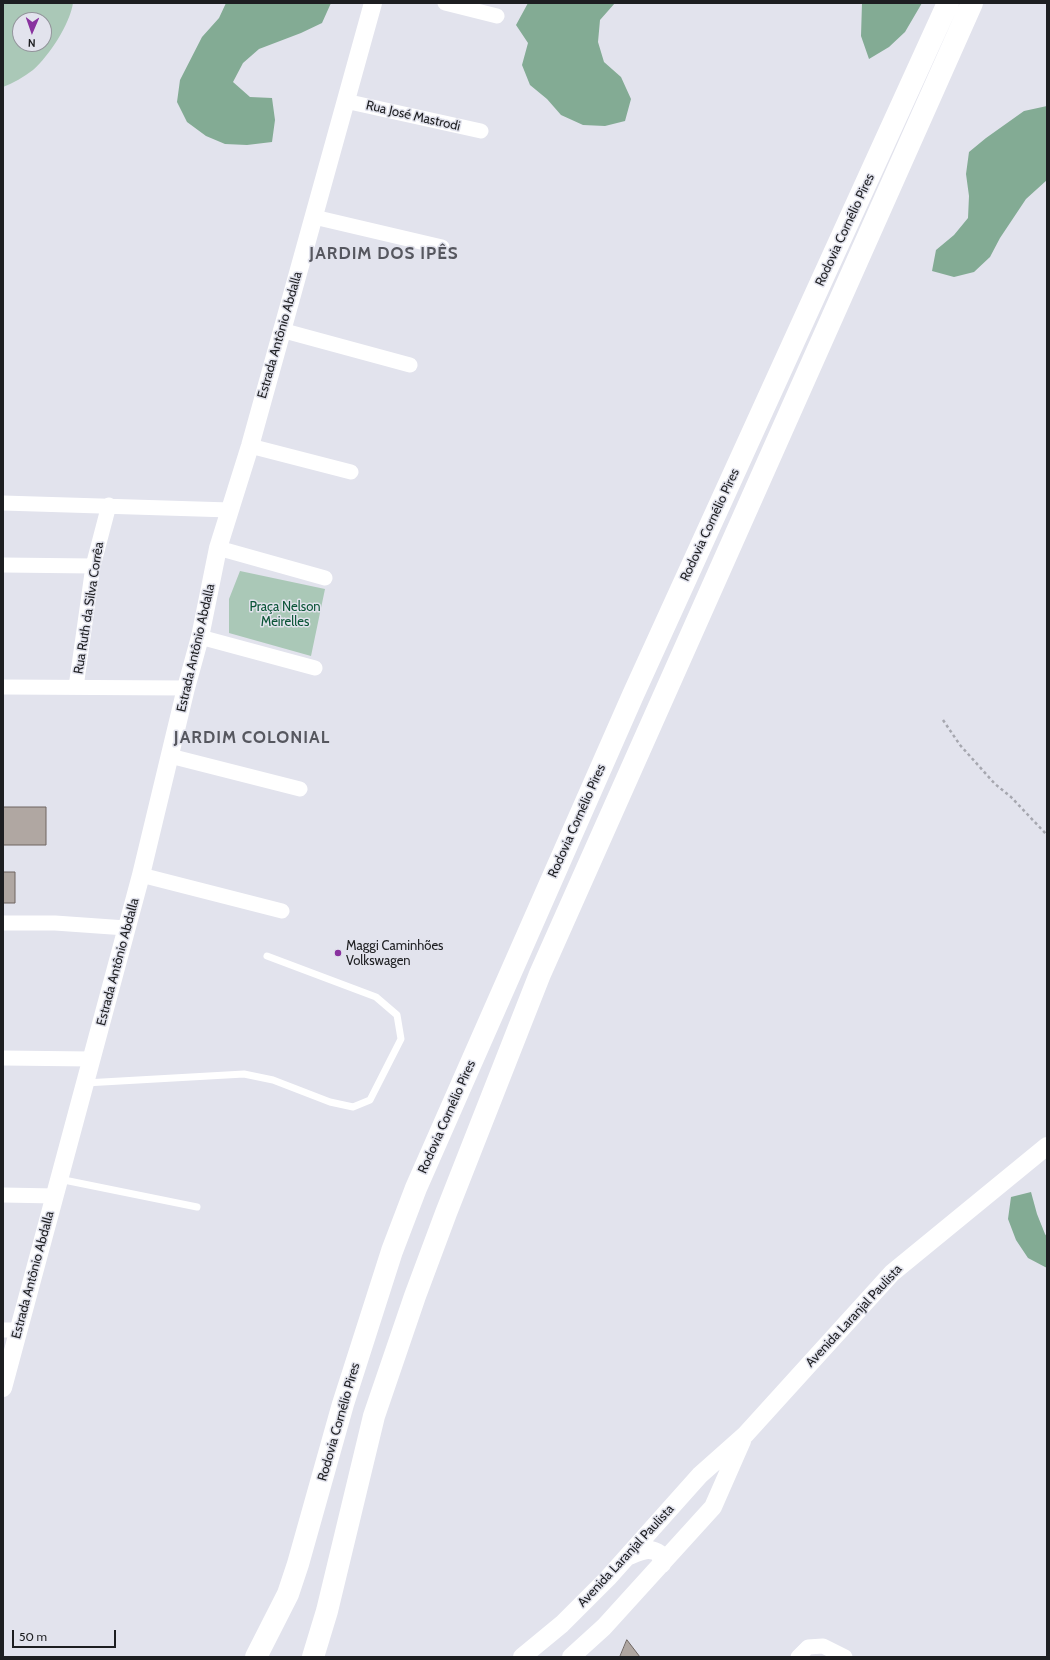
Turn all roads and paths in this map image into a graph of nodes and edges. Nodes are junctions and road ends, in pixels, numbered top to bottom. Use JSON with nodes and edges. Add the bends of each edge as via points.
{"nodes":[{"id":1,"x":373,"y":3,"type":"edge"},
{"id":2,"x":445,"y":3,"type":"edge"},
{"id":3,"x":948,"y":3,"type":"edge"},
{"id":4,"x":972,"y":3,"type":"edge"},
{"id":5,"x":497,"y":16,"type":"dead end"},
{"id":6,"x":345,"y":101,"type":"junction"},
{"id":7,"x":481,"y":131,"type":"dead end"},
{"id":8,"x":314,"y":217,"type":"junction"},
{"id":9,"x":442,"y":247,"type":"dead end"},
{"id":10,"x":281,"y":330,"type":"junction"},
{"id":11,"x":410,"y":365,"type":"dead end"},
{"id":12,"x":250,"y":446,"type":"junction"},
{"id":13,"x":351,"y":472,"type":"dead end"},
{"id":14,"x":3,"y":503,"type":"edge"},
{"id":15,"x":109,"y":505,"type":"junction"},
{"id":16,"x":230,"y":510,"type":"junction"},
{"id":17,"x":218,"y":548,"type":"junction"},
{"id":18,"x":3,"y":565,"type":"edge"},
{"id":19,"x":93,"y":566,"type":"junction"},
{"id":20,"x":324,"y":578,"type":"dead end"},
{"id":21,"x":200,"y":637,"type":"junction"},
{"id":22,"x":315,"y":668,"type":"dead end"},
{"id":23,"x":3,"y":687,"type":"edge"},
{"id":24,"x":76,"y":687,"type":"junction"},
{"id":25,"x":186,"y":688,"type":"junction"},
{"id":26,"x":943,"y":720,"type":"dead end"},
{"id":27,"x":170,"y":756,"type":"junction"},
{"id":28,"x":300,"y":789,"type":"dead end"},
{"id":29,"x":1047,"y":835,"type":"edge"},
{"id":30,"x":142,"y":875,"type":"junction"},
{"id":31,"x":282,"y":911,"type":"dead end"},
{"id":32,"x":3,"y":923,"type":"edge"},
{"id":33,"x":126,"y":928,"type":"junction"},
{"id":34,"x":267,"y":956,"type":"dead end"},
{"id":35,"x":3,"y":1058,"type":"edge"},
{"id":36,"x":91,"y":1059,"type":"junction"},
{"id":37,"x":85,"y":1083,"type":"junction"},
{"id":38,"x":1044,"y":1153,"type":"edge"},
{"id":39,"x":57,"y":1188,"type":"junction"},
{"id":40,"x":3,"y":1195,"type":"edge"},
{"id":41,"x":197,"y":1207,"type":"dead end"},
{"id":42,"x":11,"y":1330,"type":"edge"},
{"id":43,"x":3,"y":1388,"type":"edge"},
{"id":44,"x":744,"y":1435,"type":"junction"},
{"id":45,"x":700,"y":1475,"type":"junction"},
{"id":46,"x":713,"y":1507,"type":"junction"},
{"id":47,"x":627,"y":1557,"type":"junction"},
{"id":48,"x":662,"y":1564,"type":"junction"},
{"id":49,"x":256,"y":1657,"type":"edge"},
{"id":50,"x":313,"y":1657,"type":"edge"},
{"id":51,"x":522,"y":1657,"type":"edge"},
{"id":52,"x":571,"y":1657,"type":"edge"},
{"id":53,"x":798,"y":1657,"type":"edge"},
{"id":54,"x":845,"y":1657,"type":"edge"}],
"edges":[{"from":1,"to":6,"type":"street","name":"Estrada Antônio Abdalla"},
{"from":2,"to":5,"type":"street"},
{"from":3,"to":49,"type":"main road","name":"Rodovia Cornélio Pires","via":[[633,695],[416,1188],[392,1251],[342,1404],[288,1594]]},
{"from":4,"to":50,"type":"main road","name":"Rodovia Cornélio Pires","via":[[540,974],[415,1296],[374,1416],[327,1611]]},
{"from":6,"to":7,"type":"street","name":"Rua José Mastrodi"},
{"from":6,"to":8,"type":"street","name":"Estrada Antônio Abdalla"},
{"from":8,"to":9,"type":"street"},
{"from":8,"to":10,"type":"street","name":"Estrada Antônio Abdalla"},
{"from":10,"to":11,"type":"street"},
{"from":10,"to":12,"type":"street","name":"Estrada Antônio Abdalla"},
{"from":12,"to":13,"type":"street"},
{"from":12,"to":16,"type":"street","name":"Estrada Antônio Abdalla"},
{"from":14,"to":15,"type":"street"},
{"from":15,"to":16,"type":"street"},
{"from":15,"to":19,"type":"street","name":"Rua Ruth da Silva Corrêa"},
{"from":16,"to":17,"type":"street","name":"Estrada Antônio Abdalla"},
{"from":17,"to":20,"type":"street"},
{"from":17,"to":21,"type":"street","name":"Estrada Antônio Abdalla"},
{"from":18,"to":19,"type":"street"},
{"from":19,"to":24,"type":"street","name":"Rua Ruth da Silva Corrêa"},
{"from":21,"to":22,"type":"street"},
{"from":21,"to":25,"type":"street","name":"Estrada Antônio Abdalla"},
{"from":23,"to":24,"type":"street"},
{"from":24,"to":25,"type":"street"},
{"from":25,"to":27,"type":"street","name":"Estrada Antônio Abdalla"},
{"from":26,"to":29,"type":"path","via":[[960,745],[995,784],[1012,797]]},
{"from":27,"to":28,"type":"street"},
{"from":27,"to":30,"type":"street","name":"Estrada Antônio Abdalla"},
{"from":30,"to":31,"type":"street"},
{"from":30,"to":33,"type":"street","name":"Estrada Antônio Abdalla"},
{"from":32,"to":33,"type":"street","via":[[54,923]]},
{"from":33,"to":36,"type":"street","name":"Estrada Antônio Abdalla"},
{"from":34,"to":37,"type":"lane","via":[[376,997],[397,1015],[401,1039],[370,1100],[353,1107],[330,1102],[274,1080],[244,1074]]},
{"from":35,"to":36,"type":"street"},
{"from":36,"to":37,"type":"street","name":"Estrada Antônio Abdalla"},
{"from":37,"to":39,"type":"street","name":"Estrada Antônio Abdalla"},
{"from":38,"to":44,"type":"street","name":"Avenida Laranjal Paulista","via":[[892,1273]]},
{"from":39,"to":40,"type":"street"},
{"from":39,"to":41,"type":"lane"},
{"from":39,"to":42,"type":"street","name":"Estrada Antônio Abdalla"},
{"from":42,"to":43,"type":"street","name":"Estrada Antônio Abdalla"},
{"from":44,"to":45,"type":"street","name":"Avenida Laranjal Paulista"},
{"from":44,"to":46,"type":"street","name":"Avenida Laranjal Paulista"},
{"from":45,"to":46,"type":"street","via":[[710,1490]]},
{"from":45,"to":47,"type":"street","name":"Avenida Laranjal Paulista"},
{"from":46,"to":48,"type":"street","name":"Avenida Laranjal Paulista"},
{"from":47,"to":48,"type":"street","via":[[644,1550],[653,1550],[660,1554]]},
{"from":47,"to":51,"type":"street","name":"Avenida Laranjal Paulista","via":[[562,1624]]},
{"from":48,"to":52,"type":"street","name":"Avenida Laranjal Paulista","via":[[604,1627]]},
{"from":53,"to":54,"type":"street","via":[[808,1647],[823,1646]]}]}
